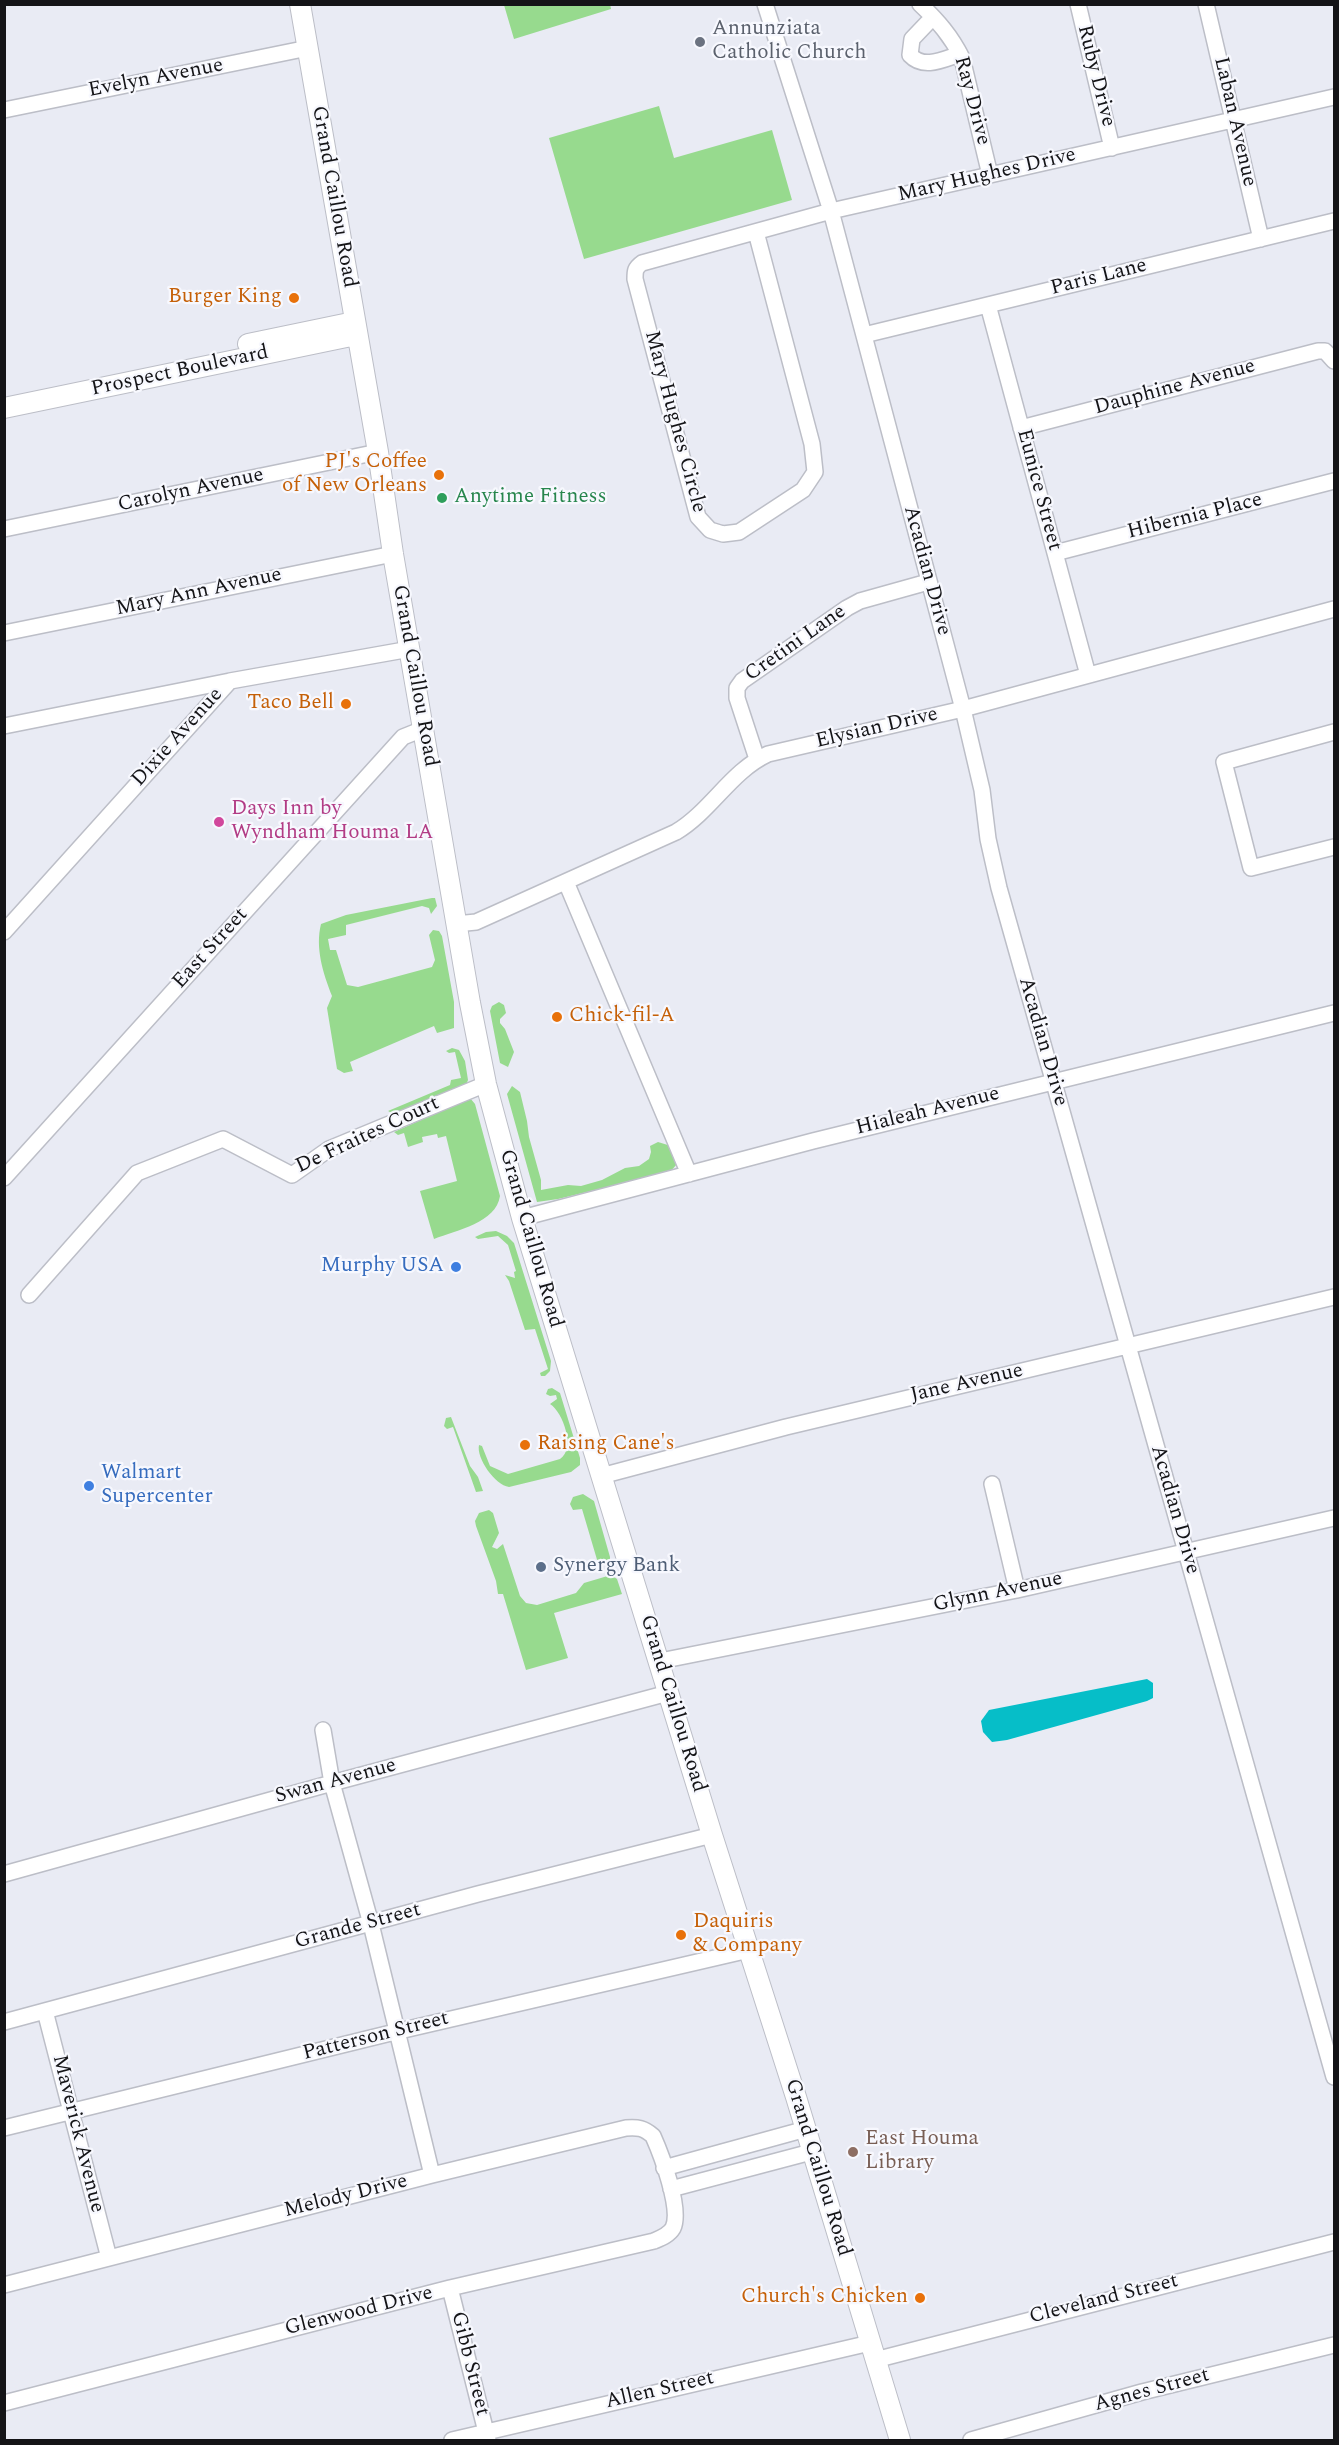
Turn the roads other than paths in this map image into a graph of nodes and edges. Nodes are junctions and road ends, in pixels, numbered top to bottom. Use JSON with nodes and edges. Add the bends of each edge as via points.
{"nodes":[{"id":1,"x":300,"y":4,"type":"edge"},
{"id":2,"x":765,"y":4,"type":"edge"},
{"id":3,"x":920,"y":4,"type":"edge"},
{"id":4,"x":1078,"y":4,"type":"edge"},
{"id":5,"x":1206,"y":4,"type":"edge"},
{"id":6,"x":933,"y":17,"type":"junction"},
{"id":7,"x":308,"y":48,"type":"junction"},
{"id":8,"x":960,"y":54,"type":"junction"},
{"id":9,"x":1335,"y":97,"type":"edge"},
{"id":10,"x":4,"y":110,"type":"edge"},
{"id":11,"x":1233,"y":120,"type":"junction"},
{"id":12,"x":1113,"y":148,"type":"junction"},
{"id":13,"x":990,"y":175,"type":"junction"},
{"id":14,"x":831,"y":211,"type":"junction"},
{"id":15,"x":1335,"y":221,"type":"edge"},
{"id":16,"x":756,"y":232,"type":"junction"},
{"id":17,"x":1261,"y":239,"type":"junction"},
{"id":18,"x":642,"y":263,"type":"joint"},
{"id":19,"x":988,"y":305,"type":"junction"},
{"id":20,"x":355,"y":328,"type":"junction"},
{"id":21,"x":864,"y":335,"type":"junction"},
{"id":22,"x":1331,"y":357,"type":"edge"},
{"id":23,"x":4,"y":395,"type":"edge"},
{"id":24,"x":4,"y":408,"type":"edge"},
{"id":25,"x":1022,"y":428,"type":"junction"},
{"id":26,"x":378,"y":452,"type":"junction"},
{"id":27,"x":1335,"y":481,"type":"edge"},
{"id":28,"x":4,"y":529,"type":"edge"},
{"id":29,"x":1055,"y":553,"type":"junction"},
{"id":30,"x":393,"y":554,"type":"junction"},
{"id":31,"x":928,"y":582,"type":"junction"},
{"id":32,"x":1335,"y":609,"type":"edge"},
{"id":33,"x":4,"y":633,"type":"edge"},
{"id":34,"x":410,"y":649,"type":"junction"},
{"id":35,"x":1088,"y":675,"type":"junction"},
{"id":36,"x":230,"y":681,"type":"junction"},
{"id":37,"x":963,"y":709,"type":"junction"},
{"id":38,"x":4,"y":726,"type":"edge"},
{"id":39,"x":423,"y":729,"type":"junction"},
{"id":40,"x":1335,"y":732,"type":"edge"},
{"id":41,"x":757,"y":759,"type":"junction"},
{"id":42,"x":1335,"y":847,"type":"edge"},
{"id":43,"x":566,"y":882,"type":"junction"},
{"id":44,"x":456,"y":924,"type":"junction"},
{"id":45,"x":4,"y":932,"type":"edge"},
{"id":46,"x":1335,"y":1013,"type":"edge"},
{"id":47,"x":1053,"y":1082,"type":"junction"},
{"id":48,"x":486,"y":1084,"type":"junction"},
{"id":49,"x":689,"y":1174,"type":"junction"},
{"id":50,"x":4,"y":1178,"type":"edge"},
{"id":51,"x":522,"y":1218,"type":"junction"},
{"id":52,"x":29,"y":1295,"type":"dead end"},
{"id":53,"x":1335,"y":1297,"type":"edge"},
{"id":54,"x":1128,"y":1346,"type":"junction"},
{"id":55,"x":601,"y":1476,"type":"junction"},
{"id":56,"x":992,"y":1484,"type":"dead end"},
{"id":57,"x":1335,"y":1518,"type":"edge"},
{"id":58,"x":1185,"y":1551,"type":"junction"},
{"id":59,"x":1017,"y":1590,"type":"junction"},
{"id":60,"x":660,"y":1661,"type":"junction"},
{"id":61,"x":668,"y":1693,"type":"junction"},
{"id":62,"x":323,"y":1730,"type":"dead end"},
{"id":63,"x":333,"y":1783,"type":"junction"},
{"id":64,"x":712,"y":1835,"type":"junction"},
{"id":65,"x":4,"y":1874,"type":"edge"},
{"id":66,"x":371,"y":1924,"type":"junction"},
{"id":67,"x":749,"y":1950,"type":"junction"},
{"id":68,"x":45,"y":2011,"type":"junction"},
{"id":69,"x":4,"y":2022,"type":"edge"},
{"id":70,"x":395,"y":2032,"type":"junction"},
{"id":71,"x":1335,"y":2077,"type":"edge"},
{"id":72,"x":71,"y":2112,"type":"junction"},
{"id":73,"x":4,"y":2128,"type":"edge"},
{"id":74,"x":806,"y":2129,"type":"junction"},
{"id":75,"x":811,"y":2151,"type":"junction"},
{"id":76,"x":664,"y":2168,"type":"junction"},
{"id":77,"x":432,"y":2175,"type":"junction"},
{"id":78,"x":671,"y":2189,"type":"junction"},
{"id":79,"x":1335,"y":2242,"type":"edge"},
{"id":80,"x":109,"y":2258,"type":"junction"},
{"id":81,"x":4,"y":2284,"type":"edge"},
{"id":82,"x":450,"y":2288,"type":"junction"},
{"id":83,"x":1335,"y":2345,"type":"edge"},
{"id":84,"x":872,"y":2352,"type":"junction"},
{"id":85,"x":4,"y":2403,"type":"edge"},
{"id":86,"x":487,"y":2436,"type":"edge"},
{"id":87,"x":452,"y":2440,"type":"edge"},
{"id":88,"x":900,"y":2440,"type":"edge"},
{"id":89,"x":971,"y":2440,"type":"edge"}],
"edges":[{"from":1,"to":7,"type":"main road","name":"Grand Caillou Road"},
{"from":2,"to":14,"type":"street","name":"Acadian Drive"},
{"from":3,"to":6,"type":"street","name":"Ray Drive"},
{"from":4,"to":12,"type":"street","name":"Ruby Drive"},
{"from":5,"to":11,"type":"street","name":"Laban Avenue"},
{"from":6,"to":8,"type":"street","name":"Ray Drive"},
{"from":6,"to":8,"type":"street","via":[[912,39],[910,55],[921,63]]},
{"from":7,"to":10,"type":"street","name":"Evelyn Avenue"},
{"from":7,"to":20,"type":"main road","name":"Grand Caillou Road"},
{"from":8,"to":13,"type":"street","name":"Ray Drive"},
{"from":9,"to":11,"type":"street","name":"Mary Hughes Drive"},
{"from":11,"to":12,"type":"street","name":"Mary Hughes Drive"},
{"from":11,"to":17,"type":"street","name":"Laban Avenue"},
{"from":12,"to":13,"type":"street","name":"Mary Hughes Drive"},
{"from":13,"to":14,"type":"street","name":"Mary Hughes Drive"},
{"from":14,"to":16,"type":"street","name":"Mary Hughes Drive"},
{"from":14,"to":21,"type":"street","name":"Acadian Drive"},
{"from":15,"to":17,"type":"street","name":"Paris Lane"},
{"from":16,"to":18,"type":"street","name":"Mary Hughes Drive"},
{"from":16,"to":18,"type":"street","name":"Mary Hughes Circle","via":[[812,444],[815,472],[803,490],[734,534],[710,530],[698,517],[635,279],[635,271]]},
{"from":17,"to":19,"type":"street","name":"Paris Lane"},
{"from":19,"to":21,"type":"street","name":"Paris Lane"},
{"from":19,"to":25,"type":"street","name":"Eunice Street"},
{"from":20,"to":23,"type":"main road","name":"Prospect Boulevard"},
{"from":20,"to":24,"type":"main road","name":"Prospect Boulevard"},
{"from":20,"to":26,"type":"main road","name":"Grand Caillou Road"},
{"from":21,"to":31,"type":"street","name":"Acadian Drive"},
{"from":22,"to":25,"type":"street","name":"Dauphine Avenue","via":[[1318,351]]},
{"from":25,"to":29,"type":"street","name":"Eunice Street"},
{"from":26,"to":28,"type":"street","name":"Carolyn Avenue"},
{"from":26,"to":30,"type":"main road","name":"Grand Caillou Road"},
{"from":27,"to":29,"type":"street","name":"Hibernia Place"},
{"from":29,"to":35,"type":"street","name":"Eunice Street"},
{"from":30,"to":33,"type":"street","name":"Mary Ann Avenue"},
{"from":30,"to":34,"type":"main road","name":"Grand Caillou Road"},
{"from":31,"to":37,"type":"street","name":"Acadian Drive"},
{"from":31,"to":41,"type":"street","name":"Cretini Lane","via":[[860,601],[742,681],[737,698]]},
{"from":32,"to":35,"type":"street","name":"Elysian Drive"},
{"from":34,"to":36,"type":"street","name":"Dixie Avenue"},
{"from":34,"to":39,"type":"main road","name":"Grand Caillou Road"},
{"from":35,"to":37,"type":"street","name":"Elysian Drive"},
{"from":36,"to":38,"type":"street"},
{"from":36,"to":45,"type":"street","name":"Dixie Avenue"},
{"from":37,"to":41,"type":"street","name":"Elysian Drive","via":[[777,751]]},
{"from":37,"to":47,"type":"street","name":"Acadian Drive","via":[[999,888]]},
{"from":39,"to":44,"type":"main road","name":"Grand Caillou Road"},
{"from":39,"to":50,"type":"street","name":"East Street","via":[[403,737]]},
{"from":40,"to":42,"type":"street","via":[[1224,762],[1251,868]]},
{"from":41,"to":43,"type":"street","name":"Elysian Drive","via":[[686,826]]},
{"from":43,"to":44,"type":"street","name":"Elysian Drive","via":[[476,922]]},
{"from":43,"to":49,"type":"street"},
{"from":44,"to":48,"type":"main road","name":"Grand Caillou Road"},
{"from":46,"to":47,"type":"street","name":"Hialeah Avenue"},
{"from":47,"to":49,"type":"street","name":"Hialeah Avenue"},
{"from":47,"to":54,"type":"street","name":"Acadian Drive"},
{"from":48,"to":51,"type":"main road","name":"Grand Caillou Road"},
{"from":48,"to":52,"type":"street","name":"De Fraites Court","via":[[329,1149],[292,1175],[222,1139],[137,1173]]},
{"from":49,"to":51,"type":"street","name":"Hialeah Avenue"},
{"from":51,"to":55,"type":"main road","name":"Grand Caillou Road"},
{"from":53,"to":54,"type":"street","name":"Jane Avenue"},
{"from":54,"to":55,"type":"street","name":"Jane Avenue","via":[[786,1427]]},
{"from":54,"to":58,"type":"street","name":"Acadian Drive"},
{"from":55,"to":60,"type":"main road","name":"Grand Caillou Road"},
{"from":56,"to":59,"type":"street"},
{"from":57,"to":58,"type":"street","name":"Glynn Avenue"},
{"from":58,"to":59,"type":"street","name":"Glynn Avenue"},
{"from":58,"to":71,"type":"street","name":"Acadian Drive"},
{"from":59,"to":60,"type":"street","name":"Glynn Avenue"},
{"from":60,"to":61,"type":"main road","name":"Grand Caillou Road"},
{"from":61,"to":63,"type":"street","name":"Swan Avenue"},
{"from":61,"to":64,"type":"main road","name":"Grand Caillou Road"},
{"from":62,"to":63,"type":"street"},
{"from":63,"to":65,"type":"street","name":"Swan Avenue"},
{"from":63,"to":66,"type":"street"},
{"from":64,"to":66,"type":"street","name":"Grande Street"},
{"from":64,"to":67,"type":"main road","name":"Grand Caillou Road"},
{"from":66,"to":68,"type":"street","name":"Grande Street"},
{"from":66,"to":70,"type":"street"},
{"from":67,"to":70,"type":"street","name":"Patterson Street"},
{"from":67,"to":74,"type":"main road","name":"Grand Caillou Road"},
{"from":68,"to":69,"type":"street","name":"Grande Street"},
{"from":68,"to":72,"type":"street","name":"Maverick Avenue"},
{"from":70,"to":72,"type":"street","name":"Patterson Street"},
{"from":70,"to":77,"type":"street"},
{"from":72,"to":73,"type":"street","name":"Patterson Street"},
{"from":72,"to":80,"type":"street","name":"Maverick Avenue"},
{"from":74,"to":75,"type":"main road","name":"Grand Caillou Road"},
{"from":74,"to":76,"type":"street"},
{"from":75,"to":78,"type":"street"},
{"from":75,"to":84,"type":"main road","name":"Grand Caillou Road"},
{"from":76,"to":77,"type":"street","name":"Melody Drive","via":[[652,2136],[637,2127]]},
{"from":76,"to":78,"type":"street","name":"Melody Drive"},
{"from":77,"to":80,"type":"street","name":"Melody Drive"},
{"from":78,"to":82,"type":"street","name":"Glenwood Drive","via":[[676,2217],[663,2238]]},
{"from":79,"to":84,"type":"street","name":"Cleveland Street"},
{"from":80,"to":81,"type":"street","name":"Melody Drive"},
{"from":82,"to":85,"type":"street","name":"Glenwood Drive"},
{"from":82,"to":86,"type":"street","name":"Gibb Street"},
{"from":83,"to":89,"type":"street","name":"Agnes Street","via":[[1142,2392]]},
{"from":84,"to":86,"type":"street","name":"Allen Street"},
{"from":84,"to":88,"type":"main road","name":"Grand Caillou Road"},
{"from":86,"to":87,"type":"street","name":"Allen Street"}]}
